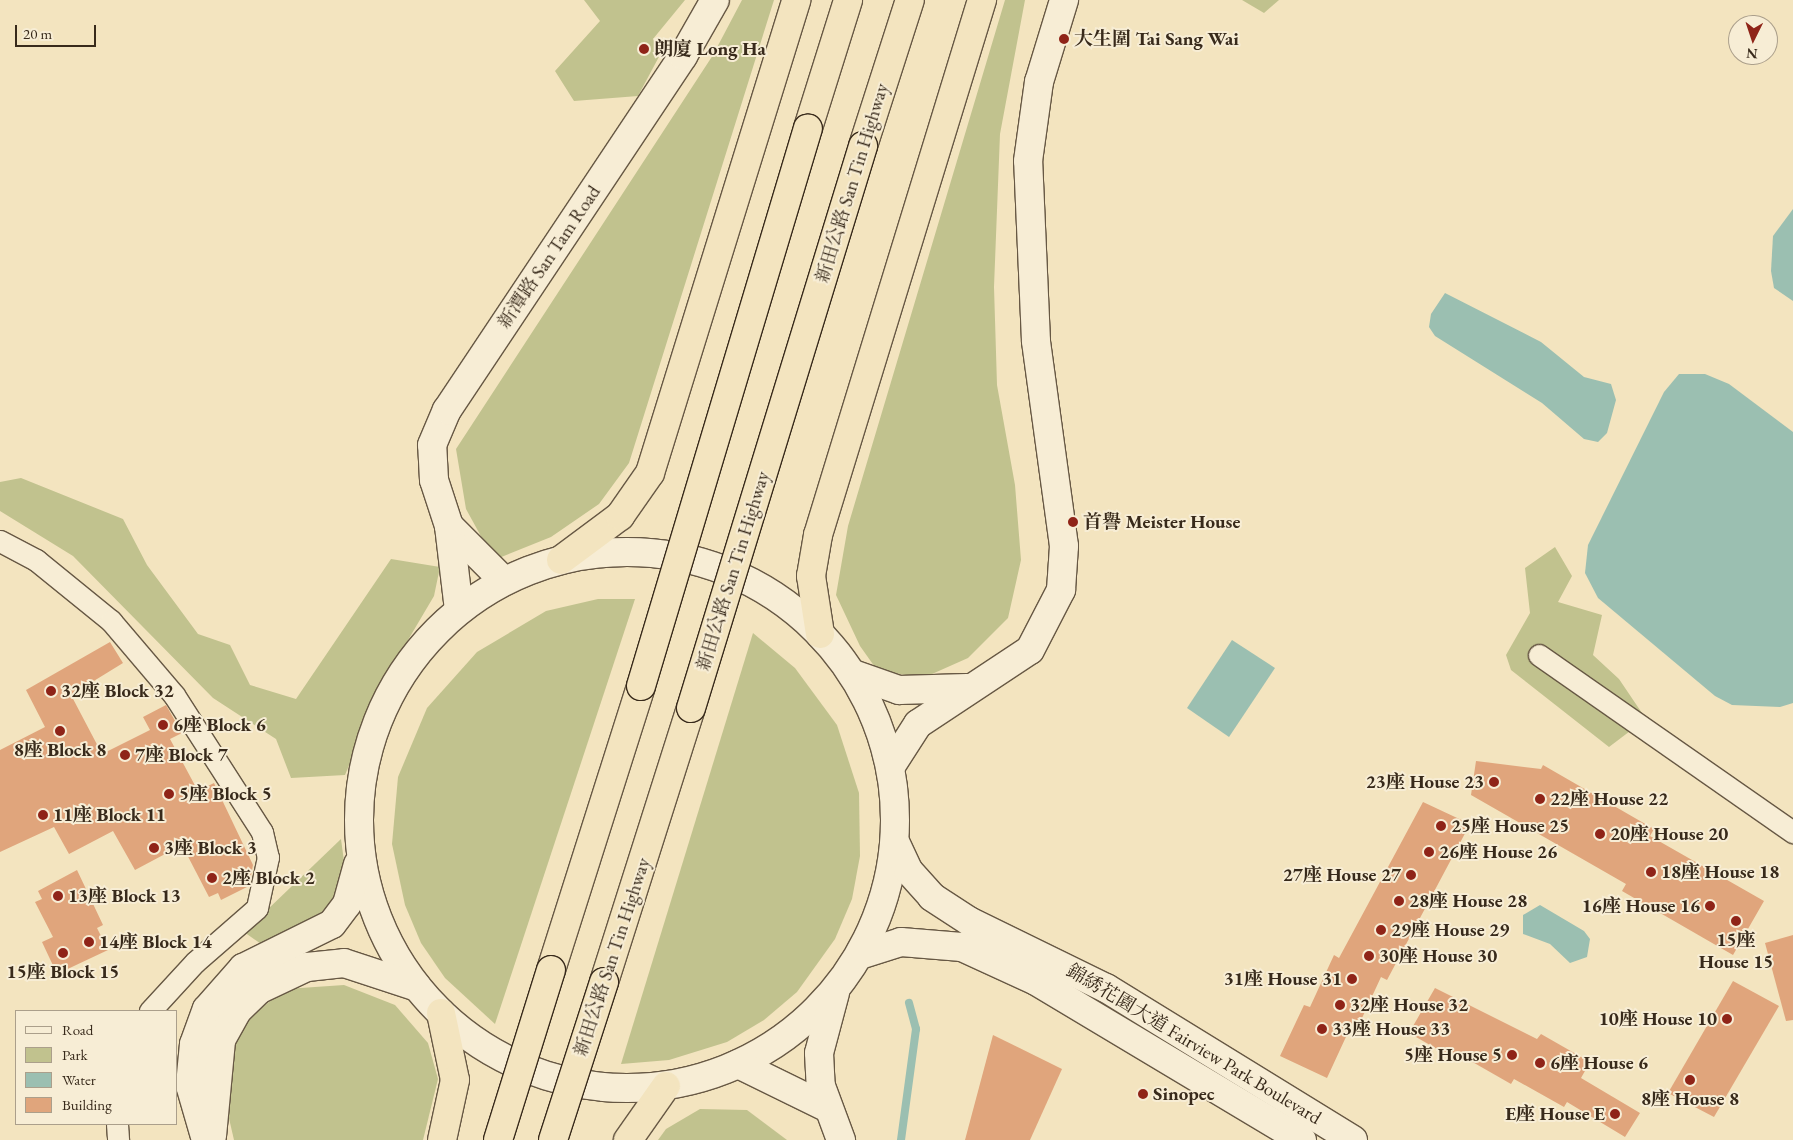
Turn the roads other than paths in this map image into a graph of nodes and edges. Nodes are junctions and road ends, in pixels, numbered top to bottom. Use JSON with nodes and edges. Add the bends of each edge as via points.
{"nodes":[{"id":1,"x":714,"y":0,"type":"edge"},
{"id":2,"x":796,"y":0,"type":"edge"},
{"id":3,"x":848,"y":0,"type":"edge"},
{"id":4,"x":910,"y":0,"type":"edge"},
{"id":5,"x":982,"y":0,"type":"edge"},
{"id":6,"x":1064,"y":0,"type":"edge"},
{"id":7,"x":449,"y":526,"type":"junction"},
{"id":8,"x":0,"y":541,"type":"edge"},
{"id":9,"x":561,"y":560,"type":"junction"},
{"id":10,"x":504,"y":581,"type":"junction"},
{"id":11,"x":459,"y":610,"type":"junction"},
{"id":12,"x":820,"y":634,"type":"junction"},
{"id":13,"x":1539,"y":655,"type":"dead end"},
{"id":14,"x":853,"y":674,"type":"junction"},
{"id":15,"x":967,"y":688,"type":"junction"},
{"id":16,"x":891,"y":766,"type":"junction"},
{"id":17,"x":1793,"y":832,"type":"edge"},
{"id":18,"x":896,"y":844,"type":"junction"},
{"id":19,"x":359,"y":855,"type":"junction"},
{"id":20,"x":860,"y":955,"type":"junction"},
{"id":21,"x":417,"y":987,"type":"junction"},
{"id":22,"x":836,"y":989,"type":"junction"},
{"id":23,"x":151,"y":1010,"type":"edge"},
{"id":24,"x":441,"y":1014,"type":"junction"},
{"id":25,"x":738,"y":1064,"type":"junction"},
{"id":26,"x":666,"y":1086,"type":"junction"},
{"id":27,"x":828,"y":1108,"type":"junction"},
{"id":28,"x":117,"y":1125,"type":"edge"},
{"id":29,"x":1348,"y":1139,"type":"edge"},
{"id":30,"x":118,"y":1140,"type":"edge"},
{"id":31,"x":206,"y":1140,"type":"edge"},
{"id":32,"x":212,"y":1140,"type":"edge"},
{"id":33,"x":442,"y":1140,"type":"edge"},
{"id":34,"x":498,"y":1140,"type":"edge"},
{"id":35,"x":554,"y":1140,"type":"edge"},
{"id":36,"x":628,"y":1140,"type":"edge"},
{"id":37,"x":841,"y":1140,"type":"edge"},
{"id":38,"x":1302,"y":1140,"type":"edge"}],
"edges":[{"from":1,"to":7,"type":"main road","name":"新潭路 San Tam Road","via":[[683,56],[448,410],[432,444],[434,480]]},
{"from":2,"to":9,"type":"highway","via":[[650,473],[620,516]]},
{"from":3,"to":34,"type":"highway","bridge":true,"via":[[641,686]]},
{"from":4,"to":35,"type":"highway","name":"新田公路 San Tin Highway","bridge":true},
{"from":5,"to":12,"type":"highway","via":[[818,535],[811,576]]},
{"from":6,"to":15,"type":"main road","via":[[1039,82],[1028,161],[1036,341],[1064,546],[1060,590],[1030,650]]},
{"from":7,"to":10,"type":"main road","name":"新潭路 San Tam Road"},
{"from":7,"to":11,"type":"main road","name":"新潭路 San Tam Road"},
{"from":8,"to":23,"type":"street","via":[[36,560],[111,622],[174,695],[262,832],[268,857],[257,908],[195,962]]},
{"from":9,"to":10,"type":"main road"},
{"from":9,"to":12,"type":"main road","via":[[622,552],[678,557],[744,579],[789,606]]},
{"from":10,"to":11,"type":"main road"},
{"from":11,"to":19,"type":"main road","via":[[402,671],[378,717],[358,800]]},
{"from":12,"to":14,"type":"main road"},
{"from":13,"to":17,"type":"street"},
{"from":14,"to":15,"type":"main road","via":[[899,690]]},
{"from":14,"to":16,"type":"main road","via":[[876,719]]},
{"from":15,"to":16,"type":"main road","via":[[918,724]]},
{"from":16,"to":18,"type":"main road"},
{"from":18,"to":20,"type":"main road","via":[[880,911]]},
{"from":18,"to":29,"type":"main road","name":"錦綉花園大道 Fairview Park Boulevard","via":[[908,870],[932,897],[969,921],[1106,988]]},
{"from":19,"to":21,"type":"main road","via":[[382,932]]},
{"from":19,"to":31,"type":"main road","via":[[347,904],[332,924],[243,968],[207,1009],[194,1044],[190,1085]]},
{"from":20,"to":22,"type":"main road"},
{"from":20,"to":38,"type":"main road","name":"錦綉花園大道 Fairview Park Boulevard","via":[[901,942],[962,947],[1053,991]]},
{"from":21,"to":24,"type":"main road"},
{"from":21,"to":32,"type":"main road","via":[[344,963],[307,967],[260,989],[237,1011],[221,1040]]},
{"from":22,"to":25,"type":"main road","via":[[781,1040]]},
{"from":22,"to":27,"type":"main road","via":[[819,1052]]},
{"from":24,"to":26,"type":"main road","via":[[488,1051],[541,1075],[612,1088]]},
{"from":24,"to":33,"type":"highway","via":[[455,1080]]},
{"from":25,"to":26,"type":"main road"},
{"from":25,"to":27,"type":"main road","via":[[782,1082]]},
{"from":26,"to":36,"type":"highway"},
{"from":27,"to":37,"type":"main road"},
{"from":28,"to":30,"type":"street"}]}
